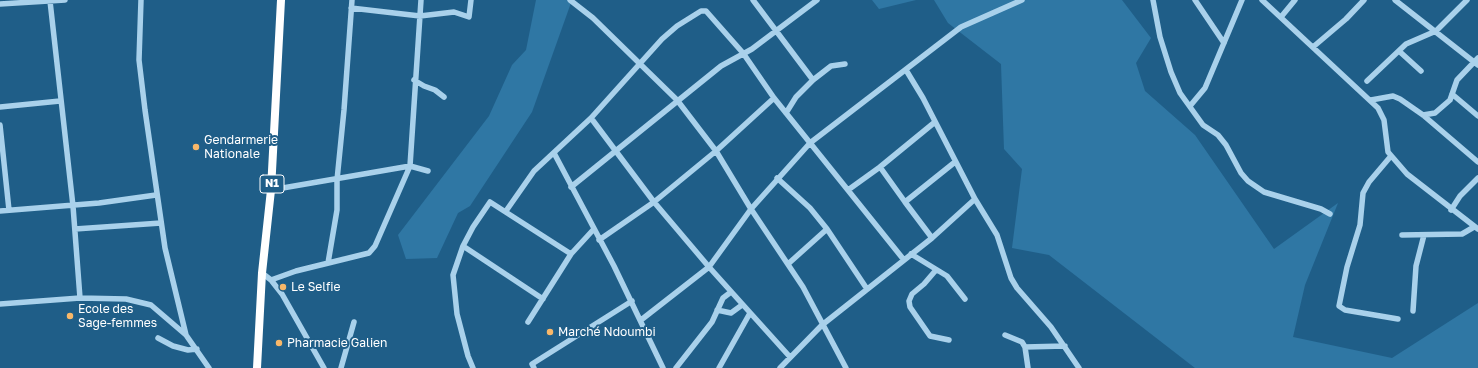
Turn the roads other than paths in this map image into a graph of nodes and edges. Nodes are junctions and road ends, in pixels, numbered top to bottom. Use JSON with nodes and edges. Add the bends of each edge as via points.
{"nodes":[{"id":1,"x":65,"y":0,"type":"edge"},
{"id":2,"x":141,"y":0,"type":"edge"},
{"id":3,"x":281,"y":0,"type":"edge"},
{"id":4,"x":352,"y":0,"type":"edge"},
{"id":5,"x":421,"y":0,"type":"edge"},
{"id":6,"x":471,"y":0,"type":"edge"},
{"id":7,"x":570,"y":0,"type":"edge"},
{"id":8,"x":753,"y":0,"type":"edge"},
{"id":9,"x":817,"y":0,"type":"edge"},
{"id":10,"x":1022,"y":0,"type":"edge"},
{"id":11,"x":1152,"y":0,"type":"edge"},
{"id":12,"x":1195,"y":0,"type":"edge"},
{"id":13,"x":1242,"y":0,"type":"edge"},
{"id":14,"x":1262,"y":0,"type":"edge"},
{"id":15,"x":1295,"y":0,"type":"edge"},
{"id":16,"x":1364,"y":0,"type":"edge"},
{"id":17,"x":1395,"y":0,"type":"edge"},
{"id":18,"x":1468,"y":0,"type":"edge"},
{"id":19,"x":50,"y":1,"type":"edge"},
{"id":20,"x":0,"y":4,"type":"edge"},
{"id":21,"x":351,"y":8,"type":"junction"},
{"id":22,"x":420,"y":16,"type":"junction"},
{"id":23,"x":1281,"y":17,"type":"junction"},
{"id":24,"x":776,"y":31,"type":"junction"},
{"id":25,"x":1436,"y":31,"type":"junction"},
{"id":26,"x":1224,"y":43,"type":"junction"},
{"id":27,"x":1313,"y":47,"type":"junction"},
{"id":28,"x":1400,"y":51,"type":"junction"},
{"id":29,"x":743,"y":54,"type":"junction"},
{"id":30,"x":1476,"y":61,"type":"edge"},
{"id":31,"x":640,"y":63,"type":"junction"},
{"id":32,"x":845,"y":64,"type":"dead end"},
{"id":33,"x":906,"y":70,"type":"junction"},
{"id":34,"x":1421,"y":71,"type":"dead end"},
{"id":35,"x":414,"y":80,"type":"junction"},
{"id":36,"x":813,"y":80,"type":"junction"},
{"id":37,"x":1367,"y":81,"type":"dead end"},
{"id":38,"x":1452,"y":94,"type":"junction"},
{"id":39,"x":444,"y":97,"type":"dead end"},
{"id":40,"x":774,"y":98,"type":"junction"},
{"id":41,"x":677,"y":100,"type":"junction"},
{"id":42,"x":1372,"y":100,"type":"junction"},
{"id":43,"x":60,"y":101,"type":"junction"},
{"id":44,"x":1190,"y":106,"type":"junction"},
{"id":45,"x":0,"y":107,"type":"edge"},
{"id":46,"x":786,"y":113,"type":"junction"},
{"id":47,"x":1435,"y":113,"type":"junction"},
{"id":48,"x":1423,"y":115,"type":"junction"},
{"id":49,"x":1478,"y":116,"type":"edge"},
{"id":50,"x":591,"y":118,"type":"junction"},
{"id":51,"x":935,"y":122,"type":"junction"},
{"id":52,"x":0,"y":125,"type":"edge"},
{"id":53,"x":1435,"y":125,"type":"junction"},
{"id":54,"x":810,"y":143,"type":"junction"},
{"id":55,"x":716,"y":151,"type":"junction"},
{"id":56,"x":617,"y":152,"type":"junction"},
{"id":57,"x":554,"y":153,"type":"junction"},
{"id":58,"x":1391,"y":156,"type":"junction"},
{"id":59,"x":955,"y":162,"type":"junction"},
{"id":60,"x":1478,"y":162,"type":"edge"},
{"id":61,"x":410,"y":166,"type":"junction"},
{"id":62,"x":880,"y":167,"type":"junction"},
{"id":63,"x":428,"y":171,"type":"dead end"},
{"id":64,"x":777,"y":178,"type":"junction"},
{"id":65,"x":1478,"y":178,"type":"edge"},
{"id":66,"x":337,"y":180,"type":"junction"},
{"id":67,"x":571,"y":187,"type":"junction"},
{"id":68,"x":271,"y":190,"type":"junction"},
{"id":69,"x":848,"y":190,"type":"junction"},
{"id":70,"x":156,"y":194,"type":"junction"},
{"id":71,"x":975,"y":199,"type":"junction"},
{"id":72,"x":654,"y":202,"type":"junction"},
{"id":73,"x":905,"y":202,"type":"junction"},
{"id":74,"x":73,"y":206,"type":"junction"},
{"id":75,"x":751,"y":209,"type":"junction"},
{"id":76,"x":9,"y":210,"type":"junction"},
{"id":77,"x":1451,"y":210,"type":"junction"},
{"id":78,"x":0,"y":211,"type":"edge"},
{"id":79,"x":506,"y":211,"type":"junction"},
{"id":80,"x":1330,"y":214,"type":"dead end"},
{"id":81,"x":161,"y":223,"type":"junction"},
{"id":82,"x":1476,"y":228,"type":"edge"},
{"id":83,"x":75,"y":229,"type":"junction"},
{"id":84,"x":827,"y":229,"type":"junction"},
{"id":85,"x":593,"y":230,"type":"junction"},
{"id":86,"x":1402,"y":235,"type":"dead end"},
{"id":87,"x":1424,"y":235,"type":"junction"},
{"id":88,"x":932,"y":238,"type":"junction"},
{"id":89,"x":599,"y":240,"type":"junction"},
{"id":90,"x":463,"y":246,"type":"junction"},
{"id":91,"x":571,"y":254,"type":"junction"},
{"id":92,"x":911,"y":254,"type":"junction"},
{"id":93,"x":904,"y":260,"type":"junction"},
{"id":94,"x":328,"y":262,"type":"junction"},
{"id":95,"x":788,"y":264,"type":"junction"},
{"id":96,"x":709,"y":267,"type":"junction"},
{"id":97,"x":936,"y":270,"type":"junction"},
{"id":98,"x":262,"y":273,"type":"junction"},
{"id":99,"x":271,"y":280,"type":"junction"},
{"id":100,"x":867,"y":289,"type":"junction"},
{"id":101,"x":731,"y":292,"type":"junction"},
{"id":102,"x":80,"y":298,"type":"junction"},
{"id":103,"x":543,"y":299,"type":"junction"},
{"id":104,"x":965,"y":299,"type":"dead end"},
{"id":105,"x":632,"y":301,"type":"junction"},
{"id":106,"x":0,"y":304,"type":"edge"},
{"id":107,"x":742,"y":305,"type":"junction"},
{"id":108,"x":717,"y":310,"type":"junction"},
{"id":109,"x":1413,"y":311,"type":"dead end"},
{"id":110,"x":750,"y":313,"type":"junction"},
{"id":111,"x":1398,"y":319,"type":"dead end"},
{"id":112,"x":641,"y":320,"type":"junction"},
{"id":113,"x":354,"y":322,"type":"dead end"},
{"id":114,"x":528,"y":322,"type":"dead end"},
{"id":115,"x":822,"y":325,"type":"junction"},
{"id":116,"x":186,"y":335,"type":"junction"},
{"id":117,"x":1005,"y":335,"type":"dead end"},
{"id":118,"x":158,"y":338,"type":"dead end"},
{"id":119,"x":949,"y":340,"type":"dead end"},
{"id":120,"x":1065,"y":346,"type":"junction"},
{"id":121,"x":1025,"y":347,"type":"junction"},
{"id":122,"x":197,"y":349,"type":"junction"},
{"id":123,"x":790,"y":357,"type":"junction"},
{"id":124,"x":533,"y":366,"type":"edge"},
{"id":125,"x":783,"y":366,"type":"edge"},
{"id":126,"x":209,"y":368,"type":"edge"},
{"id":127,"x":257,"y":368,"type":"edge"},
{"id":128,"x":324,"y":368,"type":"edge"},
{"id":129,"x":341,"y":368,"type":"edge"},
{"id":130,"x":474,"y":368,"type":"edge"},
{"id":131,"x":526,"y":368,"type":"edge"},
{"id":132,"x":663,"y":368,"type":"edge"},
{"id":133,"x":676,"y":368,"type":"edge"},
{"id":134,"x":719,"y":368,"type":"edge"},
{"id":135,"x":846,"y":368,"type":"edge"},
{"id":136,"x":1028,"y":368,"type":"edge"},
{"id":137,"x":1080,"y":368,"type":"edge"}],
"edges":[{"from":1,"to":19,"type":"street"},
{"from":2,"to":70,"type":"street","via":[[139,60]]},
{"from":3,"to":68,"type":"highway","number":"N1"},
{"from":4,"to":21,"type":"street"},
{"from":5,"to":22,"type":"street"},
{"from":6,"to":22,"type":"street","via":[[469,17],[448,12]]},
{"from":7,"to":31,"type":"street","via":[[594,18]]},
{"from":8,"to":24,"type":"street"},
{"from":9,"to":24,"type":"street"},
{"from":10,"to":33,"type":"street","via":[[966,24]]},
{"from":11,"to":44,"type":"street","via":[[1171,72],[1180,93]]},
{"from":12,"to":26,"type":"street"},
{"from":13,"to":26,"type":"street"},
{"from":14,"to":23,"type":"street"},
{"from":15,"to":23,"type":"street"},
{"from":16,"to":27,"type":"street"},
{"from":17,"to":25,"type":"street"},
{"from":18,"to":25,"type":"street"},
{"from":19,"to":20,"type":"street"},
{"from":19,"to":43,"type":"street"},
{"from":21,"to":22,"type":"street"},
{"from":21,"to":66,"type":"street"},
{"from":22,"to":35,"type":"street"},
{"from":23,"to":27,"type":"street"},
{"from":24,"to":29,"type":"street"},
{"from":24,"to":36,"type":"street"},
{"from":25,"to":28,"type":"street","via":[[1414,40]]},
{"from":25,"to":30,"type":"street"},
{"from":26,"to":44,"type":"street","via":[[1205,88]]},
{"from":27,"to":42,"type":"street"},
{"from":28,"to":34,"type":"street"},
{"from":28,"to":37,"type":"street"},
{"from":29,"to":31,"type":"street","via":[[706,10],[672,30]]},
{"from":29,"to":40,"type":"street"},
{"from":29,"to":41,"type":"street","via":[[720,66]]},
{"from":30,"to":38,"type":"street","via":[[1457,80]]},
{"from":31,"to":41,"type":"street"},
{"from":31,"to":50,"type":"street"},
{"from":32,"to":36,"type":"street","via":[[831,66]]},
{"from":33,"to":51,"type":"street"},
{"from":33,"to":54,"type":"street"},
{"from":35,"to":39,"type":"street"},
{"from":35,"to":61,"type":"street"},
{"from":36,"to":46,"type":"street","via":[[796,97]]},
{"from":38,"to":47,"type":"street","via":[[1450,100]]},
{"from":38,"to":49,"type":"street"},
{"from":40,"to":46,"type":"street"},
{"from":40,"to":55,"type":"street"},
{"from":41,"to":55,"type":"street"},
{"from":41,"to":56,"type":"street"},
{"from":42,"to":48,"type":"street","via":[[1396,97]]},
{"from":42,"to":58,"type":"street","via":[[1384,120],[1386,142]]},
{"from":43,"to":45,"type":"street"},
{"from":43,"to":74,"type":"street"},
{"from":44,"to":80,"type":"street","via":[[1203,124],[1223,141],[1240,172],[1256,187]]},
{"from":46,"to":54,"type":"street"},
{"from":47,"to":48,"type":"street"},
{"from":47,"to":53,"type":"street"},
{"from":48,"to":53,"type":"street"},
{"from":50,"to":56,"type":"street"},
{"from":50,"to":57,"type":"street"},
{"from":51,"to":59,"type":"street"},
{"from":51,"to":62,"type":"street"},
{"from":52,"to":76,"type":"street"},
{"from":53,"to":60,"type":"street"},
{"from":54,"to":64,"type":"street"},
{"from":54,"to":69,"type":"street"},
{"from":55,"to":72,"type":"street"},
{"from":55,"to":75,"type":"street"},
{"from":56,"to":67,"type":"street"},
{"from":56,"to":72,"type":"street"},
{"from":57,"to":67,"type":"street"},
{"from":57,"to":79,"type":"street","via":[[534,172]]},
{"from":58,"to":77,"type":"street","via":[[1407,174]]},
{"from":58,"to":111,"type":"street","via":[[1369,182],[1363,194],[1360,225],[1347,266],[1339,306],[1345,310]]},
{"from":59,"to":71,"type":"street"},
{"from":59,"to":73,"type":"street"},
{"from":61,"to":63,"type":"street"},
{"from":61,"to":66,"type":"street"},
{"from":61,"to":94,"type":"street","via":[[372,250],[369,253]]},
{"from":62,"to":69,"type":"street"},
{"from":62,"to":73,"type":"street"},
{"from":64,"to":75,"type":"street"},
{"from":64,"to":84,"type":"street","via":[[810,208]]},
{"from":65,"to":77,"type":"street","via":[[1460,196]]},
{"from":66,"to":68,"type":"street"},
{"from":66,"to":94,"type":"street","via":[[337,210]]},
{"from":67,"to":85,"type":"street"},
{"from":68,"to":98,"type":"highway","number":"N1"},
{"from":69,"to":93,"type":"street"},
{"from":70,"to":74,"type":"street"},
{"from":70,"to":81,"type":"street"},
{"from":71,"to":88,"type":"street"},
{"from":71,"to":120,"type":"street","via":[[997,235],[1011,278],[1017,288]]},
{"from":72,"to":89,"type":"street"},
{"from":72,"to":96,"type":"street"},
{"from":73,"to":88,"type":"street"},
{"from":74,"to":76,"type":"street"},
{"from":74,"to":83,"type":"street"},
{"from":75,"to":95,"type":"street"},
{"from":75,"to":96,"type":"street"},
{"from":76,"to":78,"type":"street"},
{"from":77,"to":82,"type":"street"},
{"from":79,"to":90,"type":"street","via":[[490,202]]},
{"from":79,"to":91,"type":"street"},
{"from":81,"to":83,"type":"street"},
{"from":81,"to":116,"type":"street"},
{"from":82,"to":87,"type":"street","via":[[1462,234]]},
{"from":83,"to":102,"type":"street"},
{"from":84,"to":95,"type":"street"},
{"from":84,"to":100,"type":"street"},
{"from":85,"to":89,"type":"street"},
{"from":85,"to":91,"type":"street"},
{"from":86,"to":87,"type":"street"},
{"from":87,"to":109,"type":"street","via":[[1416,266]]},
{"from":88,"to":92,"type":"street"},
{"from":89,"to":105,"type":"street"},
{"from":90,"to":103,"type":"street"},
{"from":90,"to":130,"type":"street","via":[[454,275],[454,292],[463,339]]},
{"from":91,"to":103,"type":"street"},
{"from":92,"to":93,"type":"street"},
{"from":92,"to":97,"type":"street"},
{"from":93,"to":100,"type":"street"},
{"from":94,"to":99,"type":"street"},
{"from":95,"to":115,"type":"street"},
{"from":96,"to":101,"type":"street"},
{"from":96,"to":112,"type":"street"},
{"from":97,"to":104,"type":"street","via":[[947,276]]},
{"from":97,"to":119,"type":"street","via":[[912,294],[910,307],[930,336]]},
{"from":98,"to":99,"type":"street"},
{"from":98,"to":127,"type":"highway","number":"N1"},
{"from":99,"to":128,"type":"street","via":[[282,294]]},
{"from":100,"to":115,"type":"street"},
{"from":101,"to":107,"type":"street"},
{"from":101,"to":108,"type":"street","via":[[723,298]]},
{"from":102,"to":106,"type":"street"},
{"from":102,"to":116,"type":"street","via":[[126,299],[151,305]]},
{"from":103,"to":114,"type":"street"},
{"from":105,"to":112,"type":"street"},
{"from":105,"to":124,"type":"street"},
{"from":107,"to":108,"type":"street","via":[[731,313]]},
{"from":107,"to":110,"type":"street"},
{"from":108,"to":133,"type":"street","via":[[712,322]]},
{"from":110,"to":123,"type":"street"},
{"from":110,"to":134,"type":"street"},
{"from":112,"to":132,"type":"street"},
{"from":113,"to":129,"type":"street"},
{"from":115,"to":123,"type":"street"},
{"from":115,"to":135,"type":"street"},
{"from":116,"to":122,"type":"street"},
{"from":117,"to":121,"type":"street","via":[[1020,340]]},
{"from":118,"to":122,"type":"street","via":[[173,346],[188,350]]},
{"from":120,"to":121,"type":"street"},
{"from":120,"to":137,"type":"street"},
{"from":121,"to":136,"type":"street"},
{"from":122,"to":126,"type":"street"},
{"from":123,"to":125,"type":"street"},
{"from":124,"to":131,"type":"street"}]}
